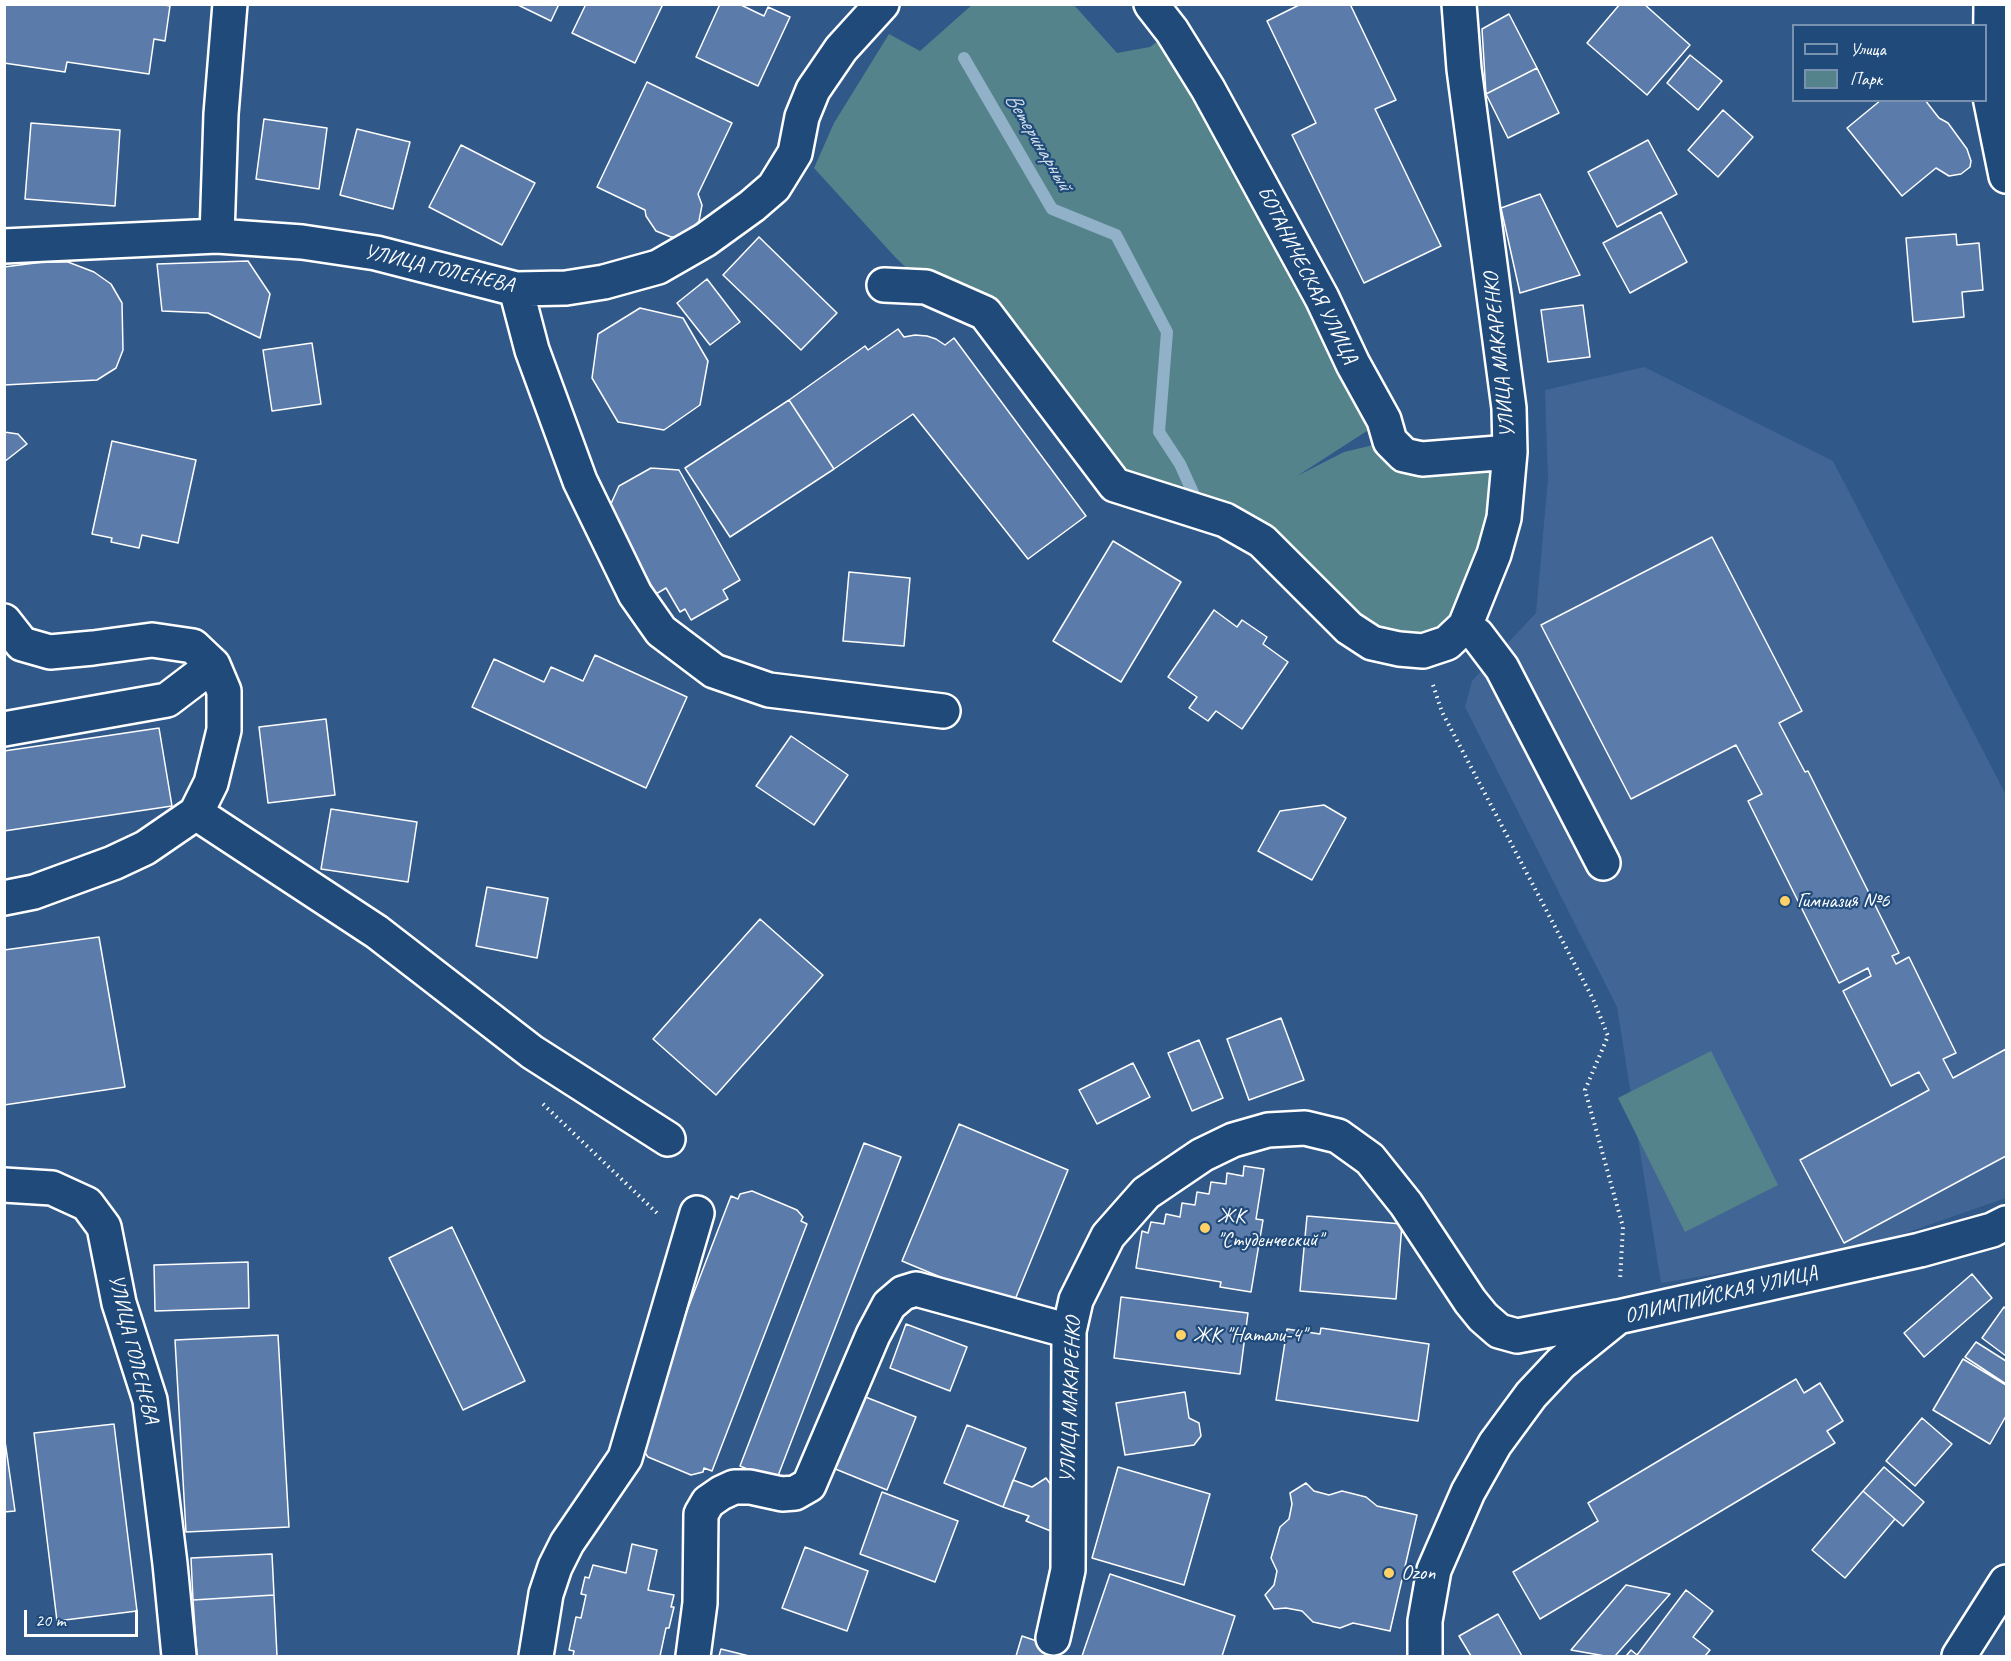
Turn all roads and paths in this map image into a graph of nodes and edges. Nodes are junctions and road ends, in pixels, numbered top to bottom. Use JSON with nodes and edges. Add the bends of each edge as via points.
{"nodes":[{"id":1,"x":230,"y":4,"type":"edge"},
{"id":2,"x":882,"y":4,"type":"edge"},
{"id":3,"x":1151,"y":4,"type":"edge"},
{"id":4,"x":1459,"y":4,"type":"edge"},
{"id":5,"x":1991,"y":4,"type":"edge"},
{"id":6,"x":2007,"y":176,"type":"edge"},
{"id":7,"x":217,"y":236,"type":"junction"},
{"id":8,"x":4,"y":246,"type":"edge"},
{"id":9,"x":884,"y":285,"type":"dead end"},
{"id":10,"x":516,"y":289,"type":"junction"},
{"id":11,"x":1510,"y":452,"type":"junction"},
{"id":12,"x":4,"y":621,"type":"edge"},
{"id":13,"x":1465,"y":626,"type":"junction"},
{"id":14,"x":1411,"y":650,"type":"junction"},
{"id":15,"x":213,"y":665,"type":"junction"},
{"id":16,"x":943,"y":711,"type":"dead end"},
{"id":17,"x":4,"y":729,"type":"edge"},
{"id":18,"x":196,"y":813,"type":"junction"},
{"id":19,"x":1604,"y":863,"type":"dead end"},
{"id":20,"x":4,"y":898,"type":"edge"},
{"id":21,"x":536,"y":1098,"type":"dead end"},
{"id":22,"x":668,"y":1138,"type":"dead end"},
{"id":23,"x":4,"y":1185,"type":"edge"},
{"id":24,"x":2007,"y":1223,"type":"edge"},
{"id":25,"x":693,"y":1228,"type":"joint"},
{"id":26,"x":1618,"y":1317,"type":"junction"},
{"id":27,"x":1069,"y":1331,"type":"junction"},
{"id":28,"x":2007,"y":1582,"type":"edge"},
{"id":29,"x":1053,"y":1638,"type":"dead end"},
{"id":30,"x":179,"y":1656,"type":"edge"},
{"id":31,"x":536,"y":1656,"type":"edge"},
{"id":32,"x":693,"y":1656,"type":"edge"},
{"id":33,"x":1425,"y":1656,"type":"edge"},
{"id":34,"x":1959,"y":1656,"type":"edge"}],
"edges":[{"from":1,"to":7,"type":"street"},
{"from":2,"to":10,"type":"street","name":"УЛИЦА ГОЛЕНЕВА","via":[[841,49],[813,90],[802,117],[795,153],[774,187],[752,206],[658,267],[566,288]]},
{"from":3,"to":11,"type":"street","name":"БОТАНИЧЕСКАЯ УЛИЦА","via":[[1208,89],[1322,298],[1384,420],[1390,441],[1404,455],[1422,459]]},
{"from":4,"to":11,"type":"street","name":"УЛИЦА МАКАРЕНКО","via":[[1464,69],[1509,408]]},
{"from":5,"to":6,"type":"street","via":[[1990,97]]},
{"from":7,"to":8,"type":"street","name":"УЛИЦА ГОЛЕНЕВА"},
{"from":7,"to":10,"type":"street","name":"УЛИЦА ГОЛЕНЕВА","via":[[302,242],[376,254]]},
{"from":9,"to":14,"type":"street","via":[[926,287],[985,313],[1115,485],[1225,520],[1262,541],[1349,628],[1372,643]]},
{"from":10,"to":16,"type":"street","via":[[532,350],[580,481],[635,594],[661,631],[714,671],[769,690]]},
{"from":11,"to":13,"type":"street","name":"УЛИЦА МАКАРЕНКО","via":[[1504,518],[1494,555]]},
{"from":12,"to":15,"type":"street","via":[[22,644],[50,652],[152,640],[193,646]]},
{"from":13,"to":14,"type":"street","name":"УЛИЦА МАКАРЕНКО","via":[[1447,643]]},
{"from":13,"to":19,"type":"street","via":[[1478,635],[1502,668]]},
{"from":14,"to":26,"type":"path","via":[[1593,999],[1608,1036],[1586,1090],[1623,1227]]},
{"from":15,"to":17,"type":"street","via":[[167,700]]},
{"from":15,"to":18,"type":"street","via":[[224,691],[224,730],[211,783]]},
{"from":18,"to":20,"type":"street","via":[[145,849],[34,892]]},
{"from":18,"to":22,"type":"street","via":[[377,932],[532,1052]]},
{"from":21,"to":25,"type":"path"},
{"from":23,"to":30,"type":"street","name":"УЛИЦА ГОЛЕНЕВА","via":[[52,1188],[87,1204],[104,1227],[119,1303],[150,1400]]},
{"from":24,"to":26,"type":"street","name":"ОЛИМПИЙСКАЯ УЛИЦА","via":[[1920,1250]]},
{"from":25,"to":31,"type":"street","via":[[625,1458],[555,1567],[546,1594]]},
{"from":26,"to":27,"type":"street","name":"УЛИЦА МАКАРЕНКО","via":[[1517,1336],[1499,1331],[1470,1301],[1406,1204],[1370,1160],[1338,1136],[1305,1128],[1268,1130],[1233,1140],[1202,1155],[1146,1193],[1108,1236],[1076,1300]]},
{"from":26,"to":33,"type":"street","name":"ОЛИМПИЙСКАЯ УЛИЦА","via":[[1561,1363],[1531,1395],[1490,1453],[1468,1492],[1434,1570],[1425,1621]]},
{"from":27,"to":29,"type":"street","name":"УЛИЦА МАКАРЕНКО","via":[[1068,1570]]},
{"from":27,"to":32,"type":"street","via":[[916,1288],[889,1305],[809,1485],[795,1493],[782,1494],[750,1486],[734,1487],[708,1502],[701,1514],[700,1604]]},
{"from":28,"to":34,"type":"street"}]}
